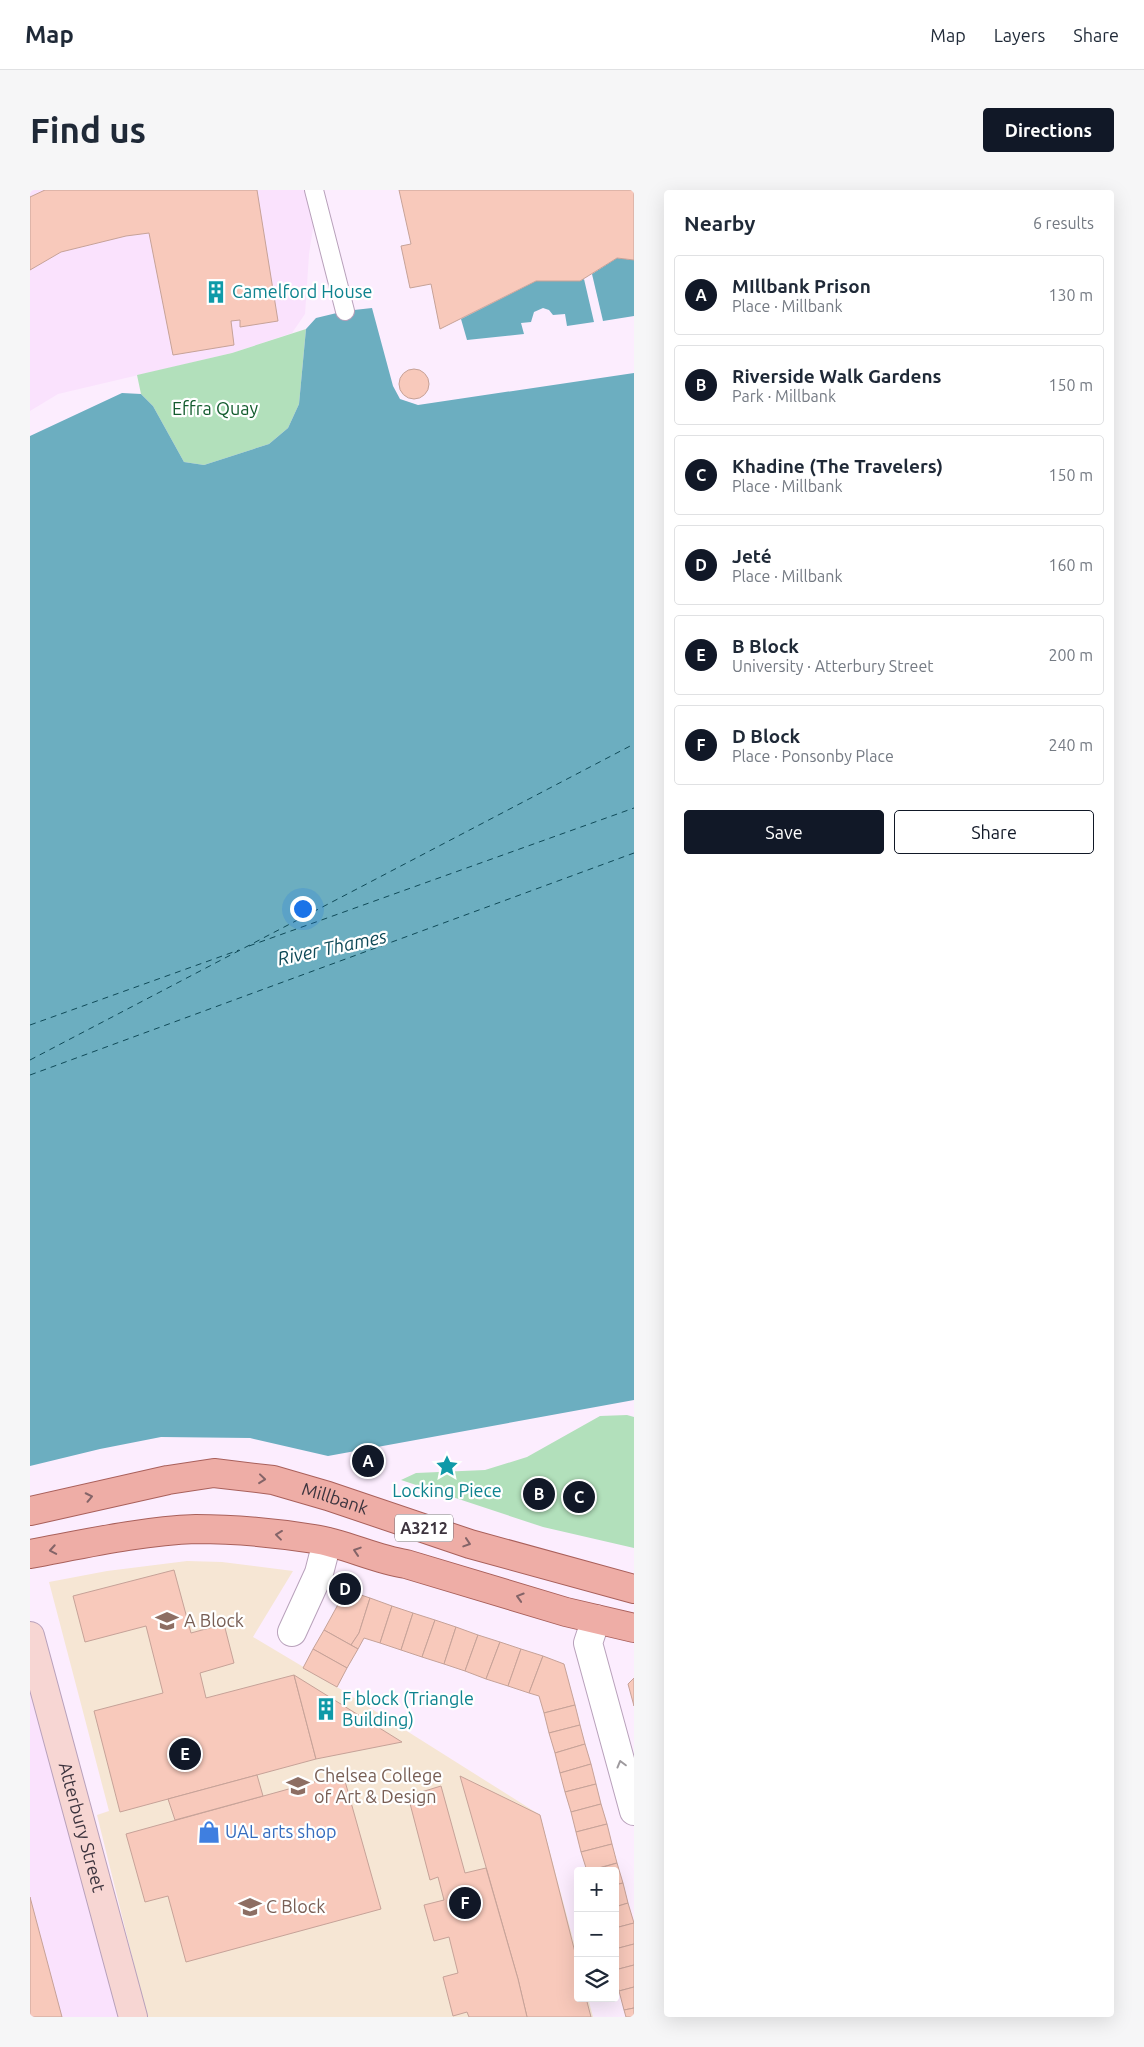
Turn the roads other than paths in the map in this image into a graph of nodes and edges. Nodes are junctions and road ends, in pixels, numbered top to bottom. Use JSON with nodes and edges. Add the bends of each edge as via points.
{"nodes":[{"id":1,"x":314,"y":190,"type":"edge"},
{"id":2,"x":344,"y":311,"type":"dead end"},
{"id":3,"x":30,"y":1511,"type":"edge"},
{"id":4,"x":328,"y":1542,"type":"junction"},
{"id":5,"x":30,"y":1554,"type":"edge"},
{"id":6,"x":634,"y":1589,"type":"edge"},
{"id":7,"x":596,"y":1619,"type":"junction"},
{"id":8,"x":634,"y":1628,"type":"edge"},
{"id":9,"x":292,"y":1632,"type":"dead end"},
{"id":10,"x":30,"y":1636,"type":"edge"},
{"id":11,"x":634,"y":1811,"type":"edge"},
{"id":12,"x":133,"y":2017,"type":"edge"}],
"edges":[{"from":1,"to":2,"type":"lane"},
{"from":3,"to":6,"type":"main road","name":"Millbank","number":"A3212","one_way":true,"via":[[168,1480],[214,1474],[273,1480],[470,1544]]},
{"from":4,"to":5,"type":"main road","number":"A3212","one_way":true,"via":[[244,1531],[196,1529],[142,1534]]},
{"from":7,"to":4,"type":"main road","number":"A3212","one_way":true},
{"from":4,"to":9,"type":"street","via":[[319,1573]]},
{"from":7,"to":8,"type":"main road","number":"A3212"},
{"from":11,"to":7,"type":"street","one_way":true,"via":[[588,1643]]},
{"from":10,"to":12,"type":"main road","name":"Atterbury Street"}]}
